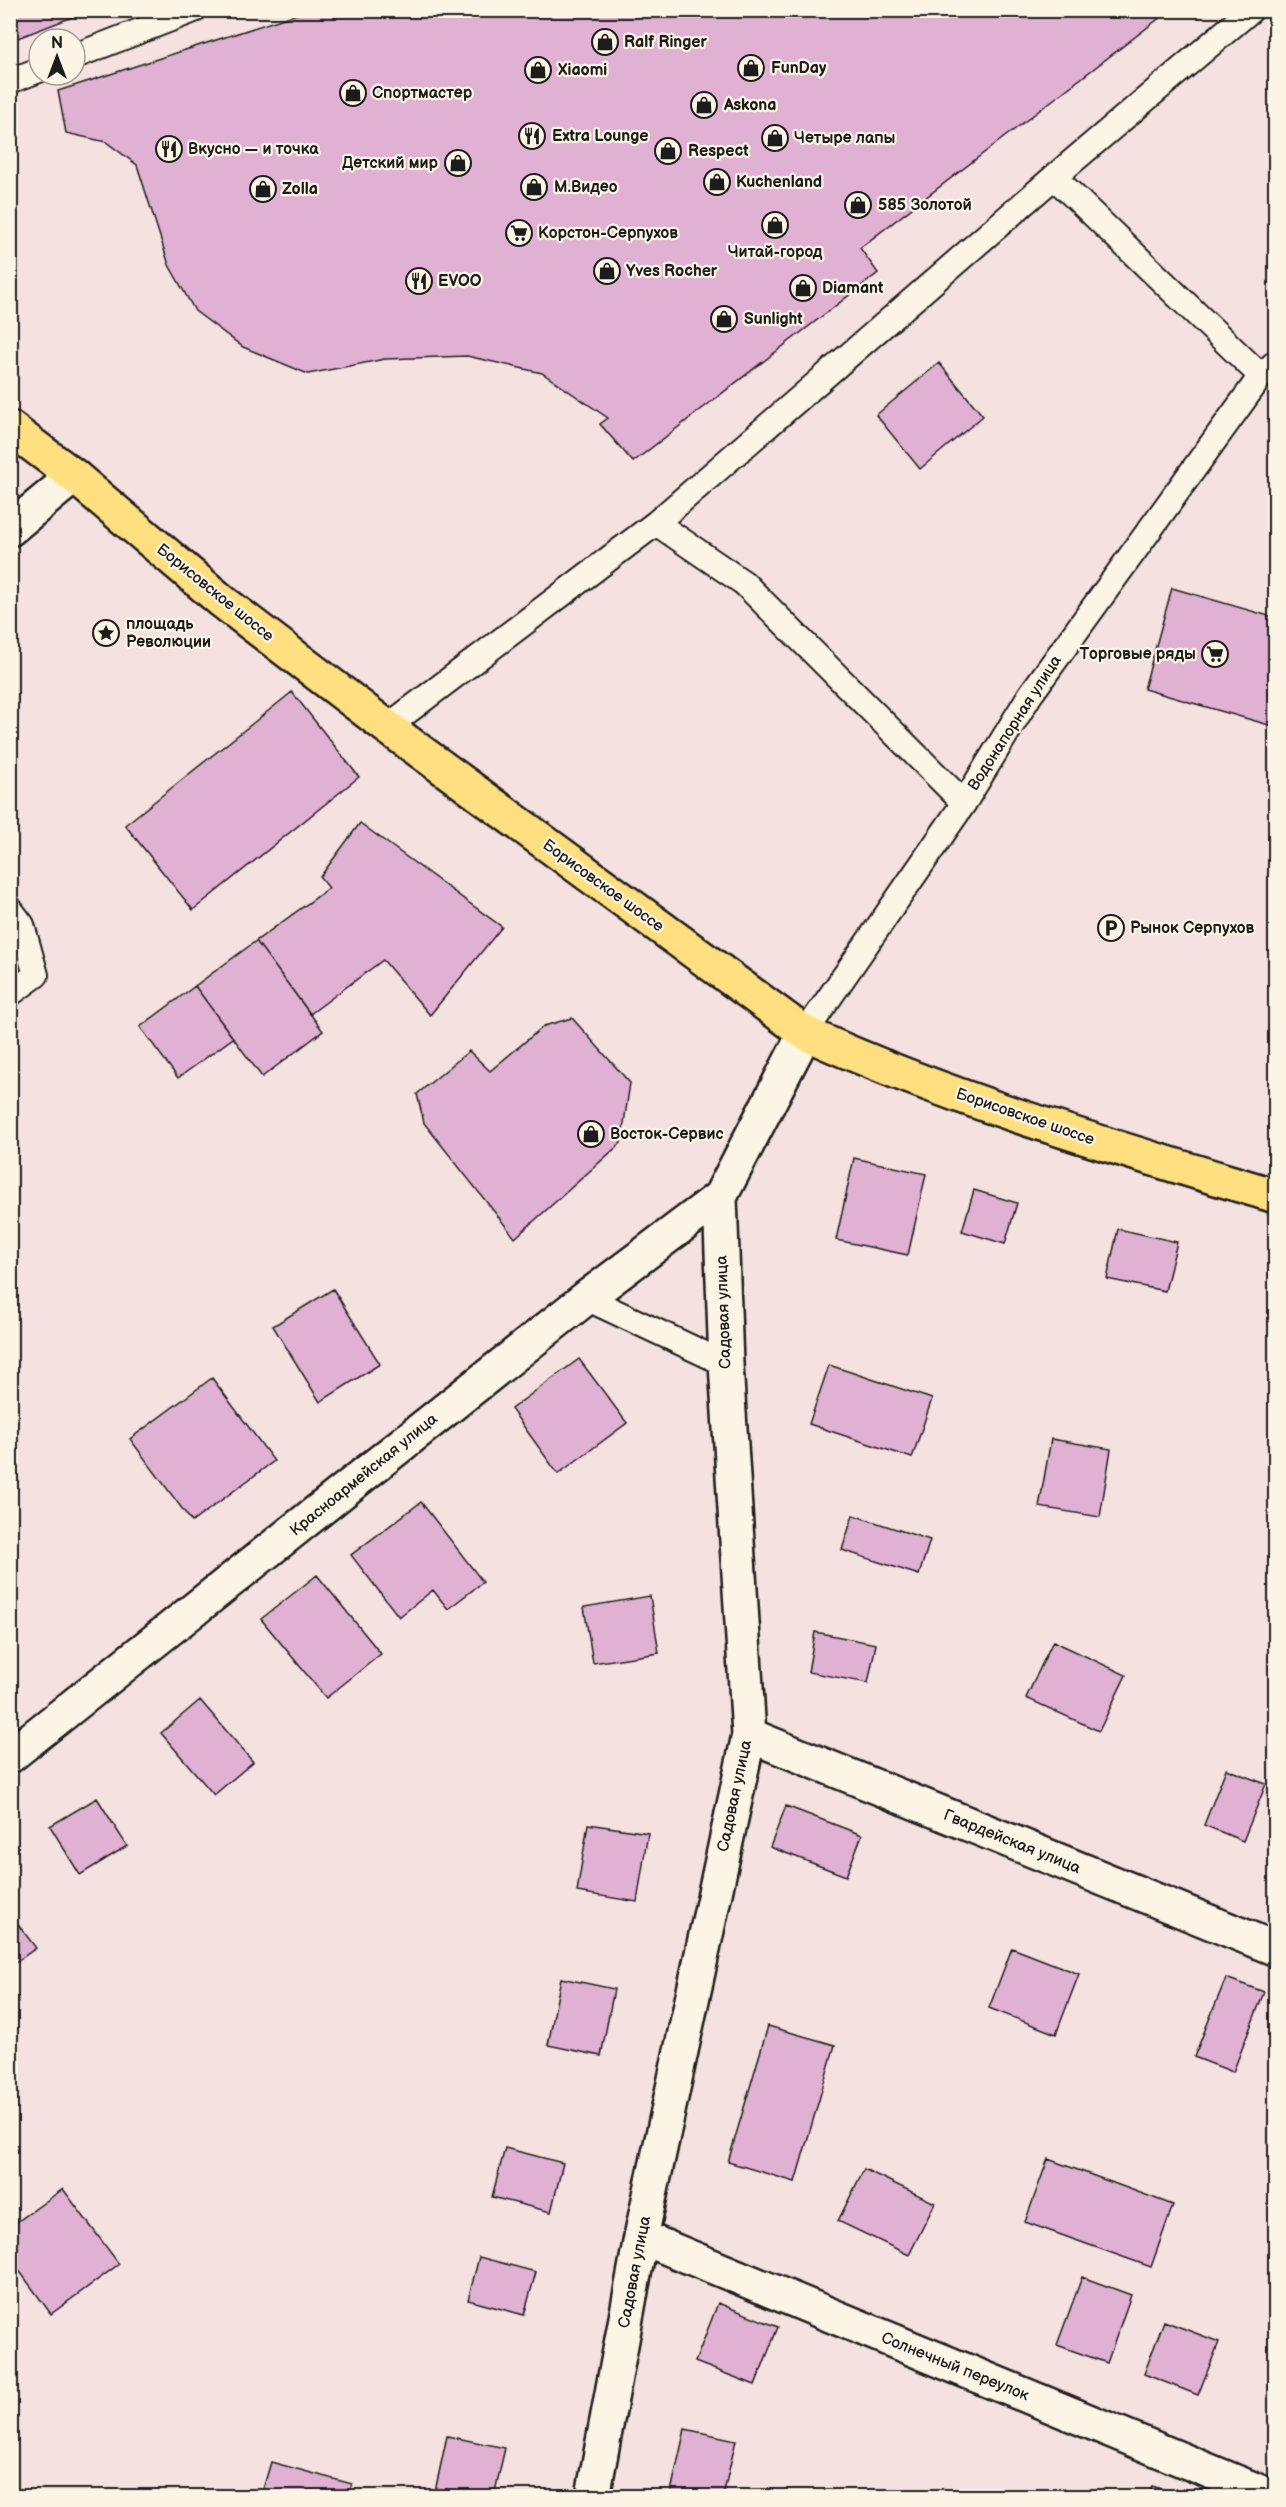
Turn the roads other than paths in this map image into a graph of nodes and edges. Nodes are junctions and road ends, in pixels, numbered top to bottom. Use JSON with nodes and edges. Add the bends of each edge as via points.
{"nodes":[{"id":1,"x":194,"y":10,"type":"edge"},
{"id":2,"x":1251,"y":10,"type":"edge"},
{"id":3,"x":87,"y":51,"type":"edge"},
{"id":4,"x":27,"y":75,"type":"edge"},
{"id":5,"x":10,"y":81,"type":"edge"},
{"id":6,"x":1054,"y":177,"type":"junction"},
{"id":7,"x":1268,"y":369,"type":"edge"},
{"id":8,"x":10,"y":428,"type":"edge"},
{"id":9,"x":74,"y":476,"type":"junction"},
{"id":10,"x":656,"y":523,"type":"junction"},
{"id":11,"x":10,"y":529,"type":"edge"},
{"id":12,"x":387,"y":727,"type":"junction"},
{"id":13,"x":964,"y":803,"type":"junction"},
{"id":14,"x":10,"y":909,"type":"edge"},
{"id":15,"x":10,"y":994,"type":"edge"},
{"id":16,"x":806,"y":1033,"type":"junction"},
{"id":17,"x":1275,"y":1196,"type":"edge"},
{"id":18,"x":720,"y":1197,"type":"junction"},
{"id":19,"x":586,"y":1298,"type":"junction"},
{"id":20,"x":726,"y":1364,"type":"junction"},
{"id":21,"x":749,"y":1735,"type":"junction"},
{"id":22,"x":10,"y":1756,"type":"edge"},
{"id":23,"x":1275,"y":1949,"type":"edge"},
{"id":24,"x":641,"y":2237,"type":"junction"},
{"id":25,"x":593,"y":2496,"type":"edge"},
{"id":26,"x":1270,"y":2496,"type":"edge"}],
"edges":[{"from":1,"to":3,"type":"lane"},
{"from":2,"to":6,"type":"lane"},
{"from":4,"to":5,"type":"lane"},
{"from":6,"to":7,"type":"lane"},
{"from":6,"to":10,"type":"lane"},
{"from":7,"to":13,"type":"lane","name":"Водонапорная улица","via":[[1030,695]]},
{"from":8,"to":9,"type":"main road","name":"Борисовское шоссе"},
{"from":9,"to":11,"type":"street"},
{"from":9,"to":12,"type":"main road","name":"Борисовское шоссе","via":[[223,602]]},
{"from":10,"to":12,"type":"lane"},
{"from":10,"to":13,"type":"lane","via":[[744,583]]},
{"from":12,"to":16,"type":"main road","name":"Борисовское шоссе"},
{"from":13,"to":16,"type":"lane","name":"Водонапорная улица"},
{"from":14,"to":15,"type":"lane","via":[[22,925],[36,975]]},
{"from":16,"to":17,"type":"main road","name":"Борисовское шоссе","via":[[860,1058],[1079,1137]]},
{"from":16,"to":18,"type":"street","name":"Садовая улица"},
{"from":18,"to":19,"type":"street","name":"Красноармейская улица"},
{"from":18,"to":20,"type":"street","name":"Садовая улица"},
{"from":19,"to":20,"type":"lane"},
{"from":19,"to":22,"type":"street","name":"Красноармейская улица"},
{"from":20,"to":21,"type":"street","name":"Садовая улица"},
{"from":21,"to":23,"type":"street","name":"Гвардейская улица"},
{"from":21,"to":24,"type":"street","name":"Садовая улица"},
{"from":24,"to":25,"type":"street","name":"Садовая улица"},
{"from":24,"to":26,"type":"street","name":"Солнечный переулок"}]}
